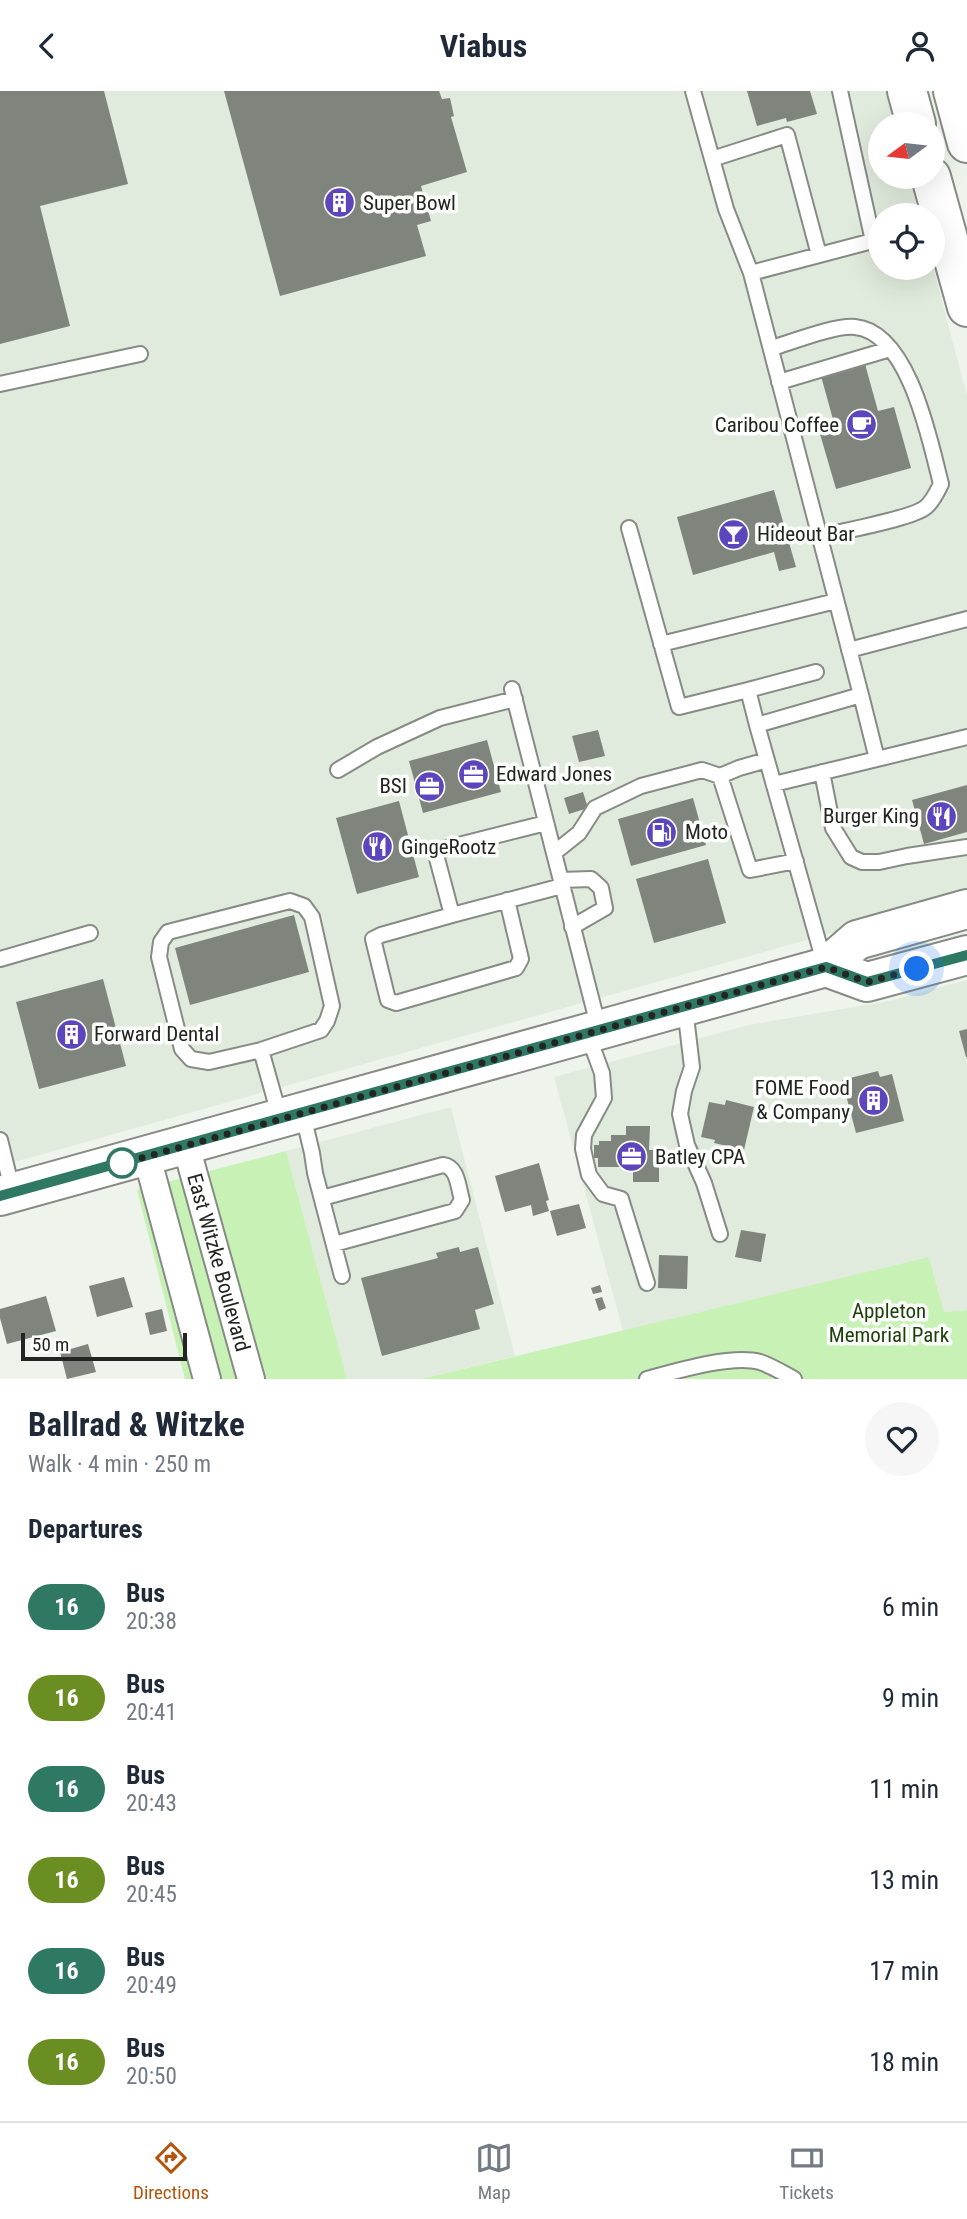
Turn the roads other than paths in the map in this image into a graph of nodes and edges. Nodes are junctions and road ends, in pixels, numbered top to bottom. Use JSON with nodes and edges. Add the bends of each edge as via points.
{"nodes":[{"id":1,"x":693,"y":91,"type":"edge"},
{"id":2,"x":840,"y":91,"type":"edge"},
{"id":3,"x":907,"y":91,"type":"edge"},
{"id":4,"x":953,"y":91,"type":"edge"},
{"id":5,"x":913,"y":112,"type":"edge"},
{"id":6,"x":967,"y":143,"type":"edge"},
{"id":7,"x":712,"y":159,"type":"junction"},
{"id":8,"x":868,"y":204,"type":"edge"},
{"id":9,"x":945,"y":228,"type":"edge"},
{"id":10,"x":868,"y":242,"type":"edge"},
{"id":11,"x":819,"y":255,"type":"junction"},
{"id":12,"x":751,"y":273,"type":"junction"},
{"id":13,"x":967,"y":307,"type":"edge"},
{"id":14,"x":772,"y":348,"type":"junction"},
{"id":15,"x":890,"y":349,"type":"junction"},
{"id":16,"x":140,"y":354,"type":"dead end"},
{"id":17,"x":779,"y":382,"type":"junction"},
{"id":18,"x":0,"y":384,"type":"edge"},
{"id":19,"x":629,"y":528,"type":"dead end"},
{"id":20,"x":818,"y":537,"type":"junction"},
{"id":21,"x":836,"y":601,"type":"junction"},
{"id":22,"x":967,"y":619,"type":"edge"},
{"id":23,"x":661,"y":644,"type":"junction"},
{"id":24,"x":849,"y":650,"type":"junction"},
{"id":25,"x":816,"y":672,"type":"dead end"},
{"id":26,"x":748,"y":690,"type":"junction"},
{"id":27,"x":861,"y":695,"type":"junction"},
{"id":28,"x":757,"y":725,"type":"junction"},
{"id":29,"x":967,"y":737,"type":"edge"},
{"id":30,"x":877,"y":759,"type":"junction"},
{"id":31,"x":767,"y":760,"type":"junction"},
{"id":32,"x":338,"y":770,"type":"dead end"},
{"id":33,"x":822,"y":772,"type":"junction"},
{"id":34,"x":720,"y":776,"type":"junction"},
{"id":35,"x":774,"y":784,"type":"junction"},
{"id":36,"x":546,"y":823,"type":"junction"},
{"id":37,"x":967,"y":847,"type":"edge"},
{"id":38,"x":554,"y":853,"type":"junction"},
{"id":39,"x":796,"y":861,"type":"junction"},
{"id":40,"x":561,"y":883,"type":"junction"},
{"id":41,"x":507,"y":900,"type":"junction"},
{"id":42,"x":967,"y":909,"type":"edge"},
{"id":43,"x":452,"y":915,"type":"junction"},
{"id":44,"x":572,"y":927,"type":"junction"},
{"id":45,"x":90,"y":933,"type":"dead end"},
{"id":46,"x":967,"y":955,"type":"edge"},
{"id":47,"x":0,"y":958,"type":"edge"},
{"id":48,"x":826,"y":967,"type":"junction"},
{"id":49,"x":685,"y":1007,"type":"junction"},
{"id":50,"x":594,"y":1032,"type":"junction"},
{"id":51,"x":261,"y":1050,"type":"junction"},
{"id":52,"x":291,"y":1116,"type":"junction"},
{"id":53,"x":0,"y":1140,"type":"edge"},
{"id":54,"x":186,"y":1146,"type":"junction"},
{"id":55,"x":147,"y":1157,"type":"junction"},
{"id":56,"x":7,"y":1195,"type":"edge"},
{"id":57,"x":322,"y":1198,"type":"junction"},
{"id":58,"x":720,"y":1234,"type":"dead end"},
{"id":59,"x":334,"y":1244,"type":"junction"},
{"id":60,"x":342,"y":1276,"type":"dead end"},
{"id":61,"x":647,"y":1283,"type":"dead end"},
{"id":62,"x":679,"y":1375,"type":"edge"},
{"id":63,"x":208,"y":1379,"type":"edge"},
{"id":64,"x":251,"y":1379,"type":"edge"},
{"id":65,"x":647,"y":1379,"type":"edge"},
{"id":66,"x":794,"y":1379,"type":"edge"}],
"edges":[{"from":1,"to":7,"type":"lane"},
{"from":2,"to":8,"type":"lane"},
{"from":3,"to":5,"type":"main road"},
{"from":4,"to":6,"type":"main road"},
{"from":7,"to":11,"type":"lane","via":[[787,135]]},
{"from":7,"to":12,"type":"lane"},
{"from":9,"to":13,"type":"main road"},
{"from":10,"to":11,"type":"lane"},
{"from":11,"to":12,"type":"lane"},
{"from":12,"to":14,"type":"lane"},
{"from":14,"to":15,"type":"lane","via":[[853,327],[870,331]]},
{"from":14,"to":17,"type":"lane"},
{"from":15,"to":17,"type":"lane"},
{"from":15,"to":20,"type":"lane","via":[[912,385],[941,484],[925,509]]},
{"from":16,"to":18,"type":"lane"},
{"from":17,"to":20,"type":"lane"},
{"from":19,"to":23,"type":"lane"},
{"from":20,"to":21,"type":"lane"},
{"from":21,"to":23,"type":"lane"},
{"from":21,"to":24,"type":"lane"},
{"from":22,"to":24,"type":"lane"},
{"from":23,"to":26,"type":"lane","via":[[679,707]]},
{"from":24,"to":27,"type":"lane"},
{"from":25,"to":26,"type":"lane"},
{"from":26,"to":28,"type":"lane"},
{"from":27,"to":28,"type":"lane"},
{"from":27,"to":30,"type":"lane"},
{"from":28,"to":31,"type":"lane"},
{"from":29,"to":30,"type":"lane"},
{"from":30,"to":33,"type":"lane"},
{"from":31,"to":34,"type":"lane"},
{"from":31,"to":35,"type":"lane"},
{"from":32,"to":36,"type":"lane","via":[[440,718],[513,694]]},
{"from":33,"to":35,"type":"lane"},
{"from":33,"to":37,"type":"lane","via":[[833,828],[851,857],[880,862]]},
{"from":34,"to":38,"type":"lane","via":[[702,770],[641,786],[595,808],[579,833]]},
{"from":34,"to":39,"type":"lane","via":[[750,870]]},
{"from":35,"to":39,"type":"lane"},
{"from":36,"to":38,"type":"lane"},
{"from":36,"to":43,"type":"lane","via":[[435,851]]},
{"from":38,"to":40,"type":"lane"},
{"from":39,"to":48,"type":"lane"},
{"from":40,"to":41,"type":"lane"},
{"from":40,"to":44,"type":"lane"},
{"from":40,"to":44,"type":"lane","via":[[591,879],[601,888],[605,908]]},
{"from":41,"to":43,"type":"lane"},
{"from":41,"to":43,"type":"lane","via":[[522,959],[516,968],[396,1003],[388,1000],[373,939]]},
{"from":42,"to":48,"type":"main road","via":[[857,940]]},
{"from":44,"to":50,"type":"lane"},
{"from":45,"to":47,"type":"lane"},
{"from":46,"to":48,"type":"main road","via":[[867,982]]},
{"from":48,"to":49,"type":"main road"},
{"from":49,"to":50,"type":"main road"},
{"from":49,"to":58,"type":"lane","via":[[692,1067],[680,1114]]},
{"from":50,"to":52,"type":"main road"},
{"from":50,"to":61,"type":"lane","via":[[604,1098],[584,1135],[583,1149],[589,1175],[603,1194],[621,1199]]},
{"from":51,"to":51,"type":"lane","via":[[209,1062],[191,1059],[182,1049],[159,957],[161,941],[168,932],[290,901],[304,906],[312,917],[332,1006],[321,1030]]},
{"from":51,"to":52,"type":"lane"},
{"from":52,"to":54,"type":"main road"},
{"from":52,"to":57,"type":"lane"},
{"from":53,"to":56,"type":"lane"},
{"from":54,"to":55,"type":"main road"},
{"from":54,"to":64,"type":"street","name":"East Witzke Boulevard"},
{"from":55,"to":56,"type":"main road"},
{"from":55,"to":63,"type":"street","name":"East Witzke Boulevard"},
{"from":57,"to":59,"type":"lane"},
{"from":57,"to":59,"type":"lane","via":[[443,1165],[454,1171],[462,1200],[456,1211]]},
{"from":59,"to":60,"type":"lane"},
{"from":62,"to":65,"type":"lane"},
{"from":62,"to":66,"type":"lane","via":[[746,1360]]}]}
